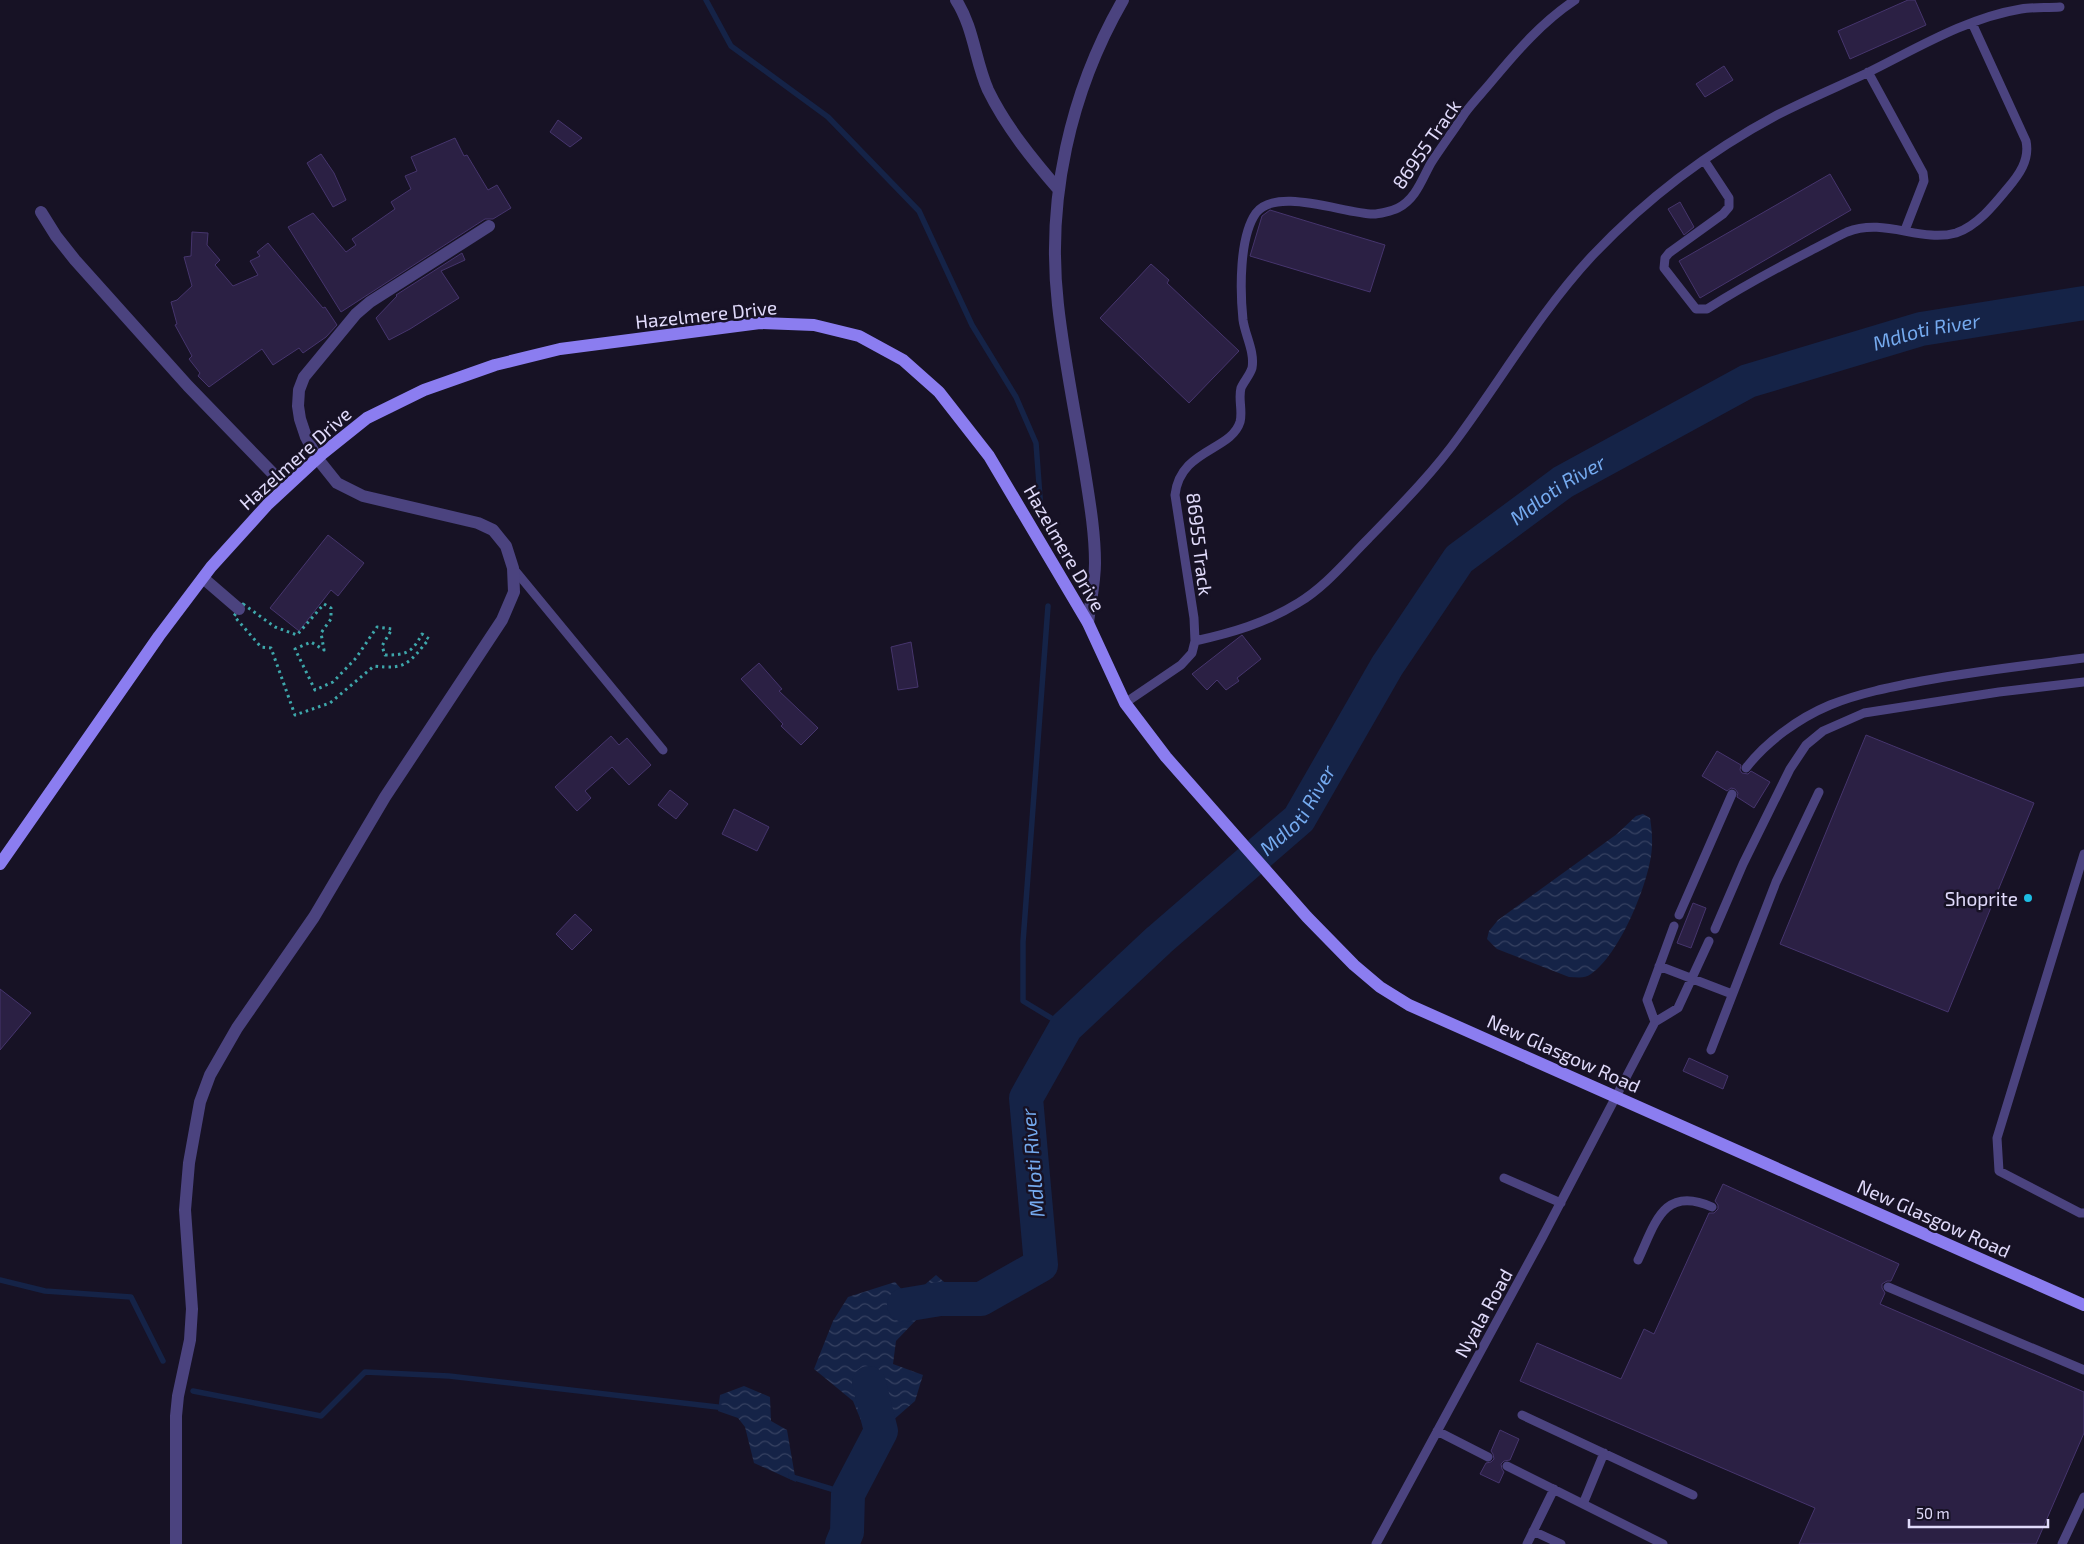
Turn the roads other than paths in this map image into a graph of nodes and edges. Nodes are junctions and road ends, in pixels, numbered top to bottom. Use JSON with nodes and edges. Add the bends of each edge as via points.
{"nodes":[{"id":1,"x":956,"y":0,"type":"edge"},
{"id":2,"x":1123,"y":0,"type":"edge"},
{"id":3,"x":1575,"y":0,"type":"edge"},
{"id":4,"x":2060,"y":8,"type":"dead end"},
{"id":5,"x":1972,"y":24,"type":"junction"},
{"id":6,"x":1868,"y":72,"type":"junction"},
{"id":7,"x":1704,"y":160,"type":"junction"},
{"id":8,"x":1059,"y":190,"type":"junction"},
{"id":9,"x":41,"y":212,"type":"dead end"},
{"id":10,"x":490,"y":226,"type":"dead end"},
{"id":11,"x":1905,"y":230,"type":"junction"},
{"id":12,"x":318,"y":458,"type":"junction"},
{"id":13,"x":286,"y":487,"type":"junction"},
{"id":14,"x":512,"y":568,"type":"junction"},
{"id":15,"x":203,"y":578,"type":"junction"},
{"id":16,"x":239,"y":609,"type":"road end"},
{"id":17,"x":1088,"y":623,"type":"junction"},
{"id":18,"x":1195,"y":641,"type":"junction"},
{"id":19,"x":2084,"y":658,"type":"edge"},
{"id":20,"x":2084,"y":682,"type":"edge"},
{"id":21,"x":1125,"y":703,"type":"junction"},
{"id":22,"x":663,"y":750,"type":"dead end"},
{"id":23,"x":1746,"y":768,"type":"dead end"},
{"id":24,"x":1819,"y":792,"type":"dead end"},
{"id":25,"x":1732,"y":794,"type":"dead end"},
{"id":26,"x":2084,"y":854,"type":"edge"},
{"id":27,"x":0,"y":864,"type":"edge"},
{"id":28,"x":1679,"y":915,"type":"dead end"},
{"id":29,"x":1674,"y":926,"type":"dead end"},
{"id":30,"x":1714,"y":929,"type":"dead end"},
{"id":31,"x":1709,"y":941,"type":"dead end"},
{"id":32,"x":1659,"y":966,"type":"junction"},
{"id":33,"x":1692,"y":979,"type":"junction"},
{"id":34,"x":1732,"y":994,"type":"junction"},
{"id":35,"x":1655,"y":1022,"type":"junction"},
{"id":36,"x":1710,"y":1050,"type":"dead end"},
{"id":37,"x":1616,"y":1097,"type":"junction"},
{"id":38,"x":1504,"y":1178,"type":"dead end"},
{"id":39,"x":1560,"y":1203,"type":"junction"},
{"id":40,"x":1712,"y":1207,"type":"dead end"},
{"id":41,"x":2084,"y":1213,"type":"edge"},
{"id":42,"x":1638,"y":1260,"type":"dead end"},
{"id":43,"x":1888,"y":1287,"type":"dead end"},
{"id":44,"x":2084,"y":1305,"type":"edge"},
{"id":45,"x":2084,"y":1370,"type":"edge"},
{"id":46,"x":1522,"y":1415,"type":"dead end"},
{"id":47,"x":1437,"y":1431,"type":"junction"},
{"id":48,"x":1604,"y":1453,"type":"junction"},
{"id":49,"x":1488,"y":1457,"type":"dead end"},
{"id":50,"x":1507,"y":1466,"type":"dead end"},
{"id":51,"x":1554,"y":1489,"type":"junction"},
{"id":52,"x":1693,"y":1495,"type":"dead end"},
{"id":53,"x":2084,"y":1497,"type":"edge"},
{"id":54,"x":1583,"y":1504,"type":"junction"},
{"id":55,"x":1533,"y":1531,"type":"junction"},
{"id":56,"x":176,"y":1544,"type":"edge"},
{"id":57,"x":1376,"y":1544,"type":"edge"},
{"id":58,"x":1527,"y":1544,"type":"edge"},
{"id":59,"x":1561,"y":1544,"type":"edge"},
{"id":60,"x":1663,"y":1544,"type":"edge"},
{"id":61,"x":2062,"y":1544,"type":"edge"}],
"edges":[{"from":1,"to":8,"type":"street","via":[[970,30],[988,89],[1013,131]]},
{"from":2,"to":8,"type":"street","via":[[1086,78],[1067,142]]},
{"from":3,"to":18,"type":"lane","name":"86955 Track","via":[[1524,42],[1467,111],[1413,196],[1398,208],[1373,214],[1321,205],[1269,203],[1262,207],[1248,227],[1242,291],[1243,321],[1252,369],[1241,389],[1240,423],[1228,438],[1192,462],[1176,485]]},
{"from":4,"to":5,"type":"lane","via":[[2022,8]]},
{"from":5,"to":6,"type":"lane"},
{"from":5,"to":11,"type":"lane","via":[[2026,141],[2026,158],[2014,181],[1996,202],[1965,229],[1940,235]]},
{"from":6,"to":7,"type":"lane","via":[[1776,116]]},
{"from":6,"to":11,"type":"lane","via":[[1923,173],[1924,181]]},
{"from":7,"to":11,"type":"lane","via":[[1729,198],[1728,207],[1723,214],[1669,252],[1664,268],[1696,309],[1707,309],[1847,232],[1876,226]]},
{"from":7,"to":18,"type":"lane","via":[[1667,186],[1591,257],[1552,303],[1459,437],[1410,495],[1323,584],[1299,603],[1264,621],[1230,634]]},
{"from":8,"to":17,"type":"street","via":[[1055,240],[1058,306],[1090,502],[1095,564]]},
{"from":9,"to":13,"type":"street","via":[[75,260],[188,386]]},
{"from":10,"to":12,"type":"street","via":[[370,302],[346,324],[304,377],[299,390],[300,419]]},
{"from":12,"to":13,"type":"street","name":"Hazelmere Drive"},
{"from":12,"to":14,"type":"street","via":[[336,482],[362,496],[478,523],[493,530],[506,546]]},
{"from":12,"to":17,"type":"street","name":"Hazelmere Drive","via":[[367,418],[424,390],[495,365],[560,349],[760,323],[814,325],[859,336],[903,360],[939,392],[989,456]]},
{"from":13,"to":15,"type":"street","name":"Hazelmere Drive"},
{"from":14,"to":22,"type":"lane"},
{"from":14,"to":56,"type":"street","via":[[514,592],[502,620],[385,797],[314,917],[237,1028],[210,1075],[200,1102],[189,1163],[185,1210],[192,1309],[190,1340],[176,1416]]},
{"from":15,"to":16,"type":"street"},
{"from":15,"to":27,"type":"street","name":"Hazelmere Drive"},
{"from":17,"to":21,"type":"street","name":"Hazelmere Drive"},
{"from":18,"to":21,"type":"lane","via":[[1192,653],[1181,665]]},
{"from":19,"to":23,"type":"lane","via":[[1960,674],[1862,694],[1801,720],[1765,747]]},
{"from":20,"to":30,"type":"lane","via":[[1864,712],[1823,731],[1806,745],[1790,769]]},
{"from":21,"to":37,"type":"street","name":"New Glasgow Road","via":[[1166,757],[1307,917],[1380,987],[1409,1006]]},
{"from":24,"to":34,"type":"lane","via":[[1776,882]]},
{"from":25,"to":28,"type":"lane"},
{"from":26,"to":41,"type":"lane","via":[[1996,1138],[2000,1171]]},
{"from":29,"to":32,"type":"lane"},
{"from":31,"to":33,"type":"lane"},
{"from":32,"to":33,"type":"lane"},
{"from":32,"to":35,"type":"lane","via":[[1647,1000]]},
{"from":33,"to":34,"type":"lane"},
{"from":33,"to":35,"type":"lane","via":[[1678,1008]]},
{"from":34,"to":36,"type":"lane"},
{"from":35,"to":37,"type":"lane","name":"Nyala Road"},
{"from":37,"to":39,"type":"lane","name":"Nyala Road"},
{"from":37,"to":44,"type":"street","name":"New Glasgow Road"},
{"from":38,"to":39,"type":"lane"},
{"from":39,"to":47,"type":"lane","name":"Nyala Road"},
{"from":40,"to":42,"type":"lane","via":[[1697,1200],[1684,1200],[1667,1207],[1659,1215]]},
{"from":43,"to":45,"type":"lane"},
{"from":46,"to":48,"type":"lane"},
{"from":47,"to":49,"type":"lane"},
{"from":47,"to":57,"type":"lane","name":"Nyala Road"},
{"from":48,"to":52,"type":"lane"},
{"from":48,"to":54,"type":"lane"},
{"from":50,"to":51,"type":"lane"},
{"from":51,"to":54,"type":"lane"},
{"from":51,"to":55,"type":"lane"},
{"from":53,"to":61,"type":"lane"},
{"from":54,"to":60,"type":"lane"},
{"from":55,"to":58,"type":"lane"},
{"from":55,"to":59,"type":"lane"}]}
